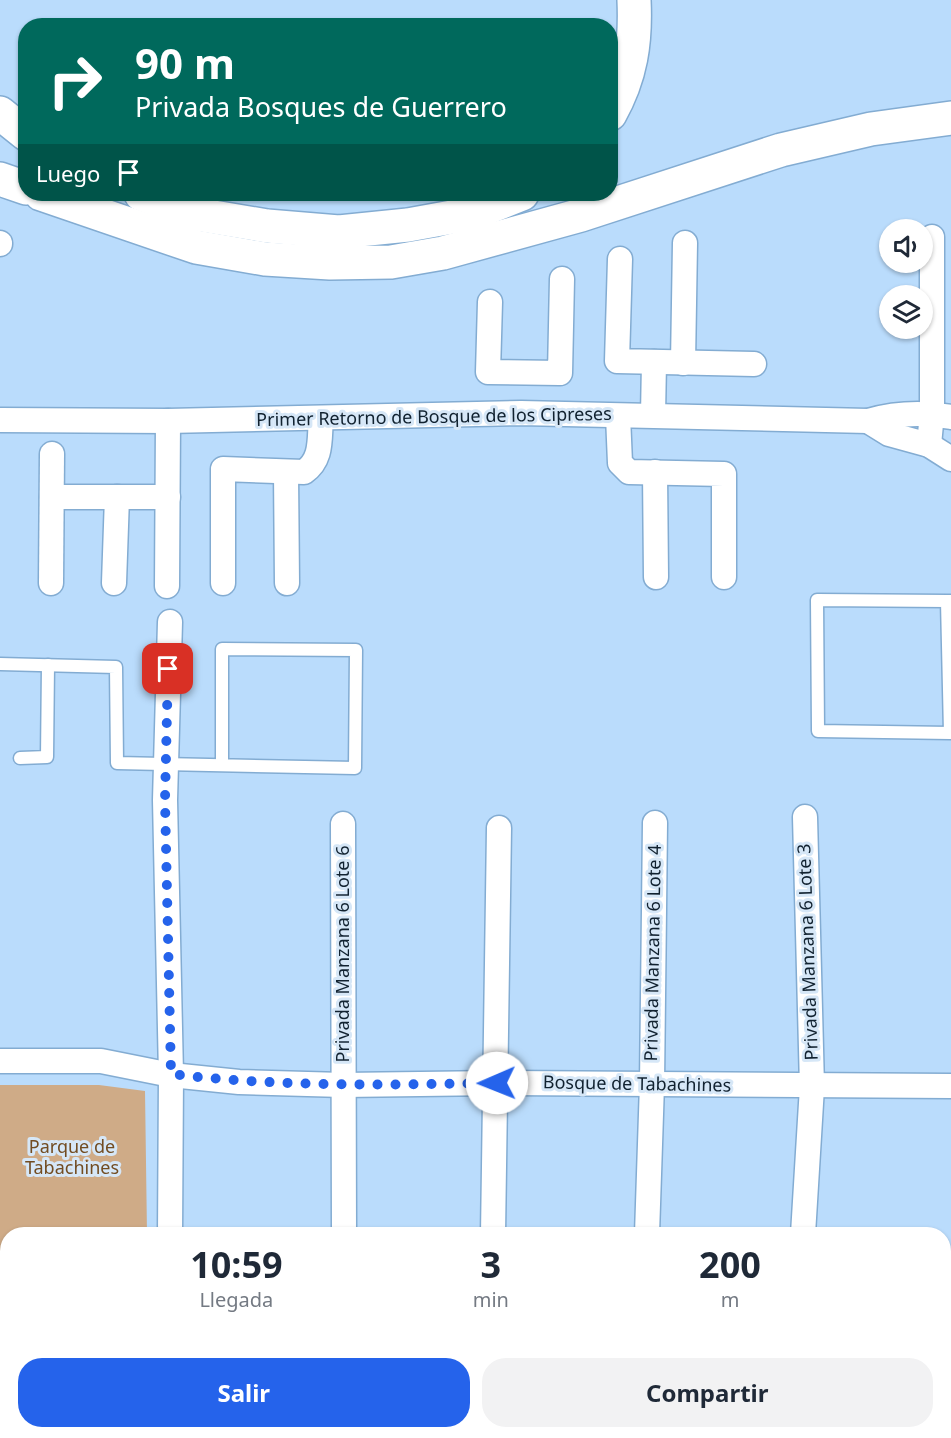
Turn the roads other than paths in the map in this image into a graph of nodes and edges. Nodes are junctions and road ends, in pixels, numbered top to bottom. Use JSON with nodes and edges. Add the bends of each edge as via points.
{"nodes":[{"id":1,"x":634,"y":0,"type":"edge"},
{"id":2,"x":618,"y":96,"type":"edge"},
{"id":3,"x":0,"y":113,"type":"edge"},
{"id":4,"x":951,"y":118,"type":"edge"},
{"id":5,"x":18,"y":128,"type":"edge"},
{"id":6,"x":0,"y":179,"type":"edge"},
{"id":7,"x":18,"y":185,"type":"edge"},
{"id":8,"x":61,"y":201,"type":"edge"},
{"id":9,"x":160,"y":201,"type":"edge"},
{"id":10,"x":504,"y":201,"type":"edge"},
{"id":11,"x":685,"y":243,"type":"dead end"},
{"id":12,"x":933,"y":257,"type":"edge"},
{"id":13,"x":620,"y":259,"type":"dead end"},
{"id":14,"x":561,"y":279,"type":"dead end"},
{"id":15,"x":490,"y":302,"type":"dead end"},
{"id":16,"x":654,"y":362,"type":"junction"},
{"id":17,"x":683,"y":363,"type":"junction"},
{"id":18,"x":754,"y":364,"type":"dead end"},
{"id":19,"x":524,"y":374,"type":"junction"},
{"id":20,"x":521,"y":413,"type":"junction"},
{"id":21,"x":653,"y":415,"type":"junction"},
{"id":22,"x":941,"y":415,"type":"edge"},
{"id":23,"x":618,"y":416,"type":"junction"},
{"id":24,"x":321,"y":418,"type":"junction"},
{"id":25,"x":0,"y":420,"type":"edge"},
{"id":26,"x":168,"y":421,"type":"junction"},
{"id":27,"x":868,"y":422,"type":"junction"},
{"id":28,"x":928,"y":445,"type":"junction"},
{"id":29,"x":52,"y":454,"type":"dead end"},
{"id":30,"x":951,"y":459,"type":"edge"},
{"id":31,"x":656,"y":472,"type":"junction"},
{"id":32,"x":286,"y":473,"type":"junction"},
{"id":33,"x":168,"y":496,"type":"junction"},
{"id":34,"x":52,"y":497,"type":"junction"},
{"id":35,"x":117,"y":497,"type":"junction"},
{"id":36,"x":656,"y":577,"type":"dead end"},
{"id":37,"x":724,"y":577,"type":"dead end"},
{"id":38,"x":51,"y":583,"type":"dead end"},
{"id":39,"x":224,"y":583,"type":"dead end"},
{"id":40,"x":287,"y":583,"type":"dead end"},
{"id":41,"x":114,"y":584,"type":"dead end"},
{"id":42,"x":167,"y":586,"type":"dead end"},
{"id":43,"x":949,"y":601,"type":"edge"},
{"id":44,"x":170,"y":622,"type":"dead end"},
{"id":45,"x":0,"y":663,"type":"edge"},
{"id":46,"x":48,"y":665,"type":"junction"},
{"id":47,"x":20,"y":758,"type":"dead end"},
{"id":48,"x":166,"y":764,"type":"junction"},
{"id":49,"x":222,"y":765,"type":"junction"},
{"id":50,"x":805,"y":817,"type":"dead end"},
{"id":51,"x":655,"y":823,"type":"dead end"},
{"id":52,"x":343,"y":824,"type":"dead end"},
{"id":53,"x":499,"y":828,"type":"dead end"},
{"id":54,"x":0,"y":1061,"type":"edge"},
{"id":55,"x":171,"y":1074,"type":"junction"},
{"id":56,"x":497,"y":1083,"type":"junction"},
{"id":57,"x":652,"y":1084,"type":"junction"},
{"id":58,"x":343,"y":1085,"type":"junction"},
{"id":59,"x":951,"y":1086,"type":"edge"},
{"id":60,"x":812,"y":1087,"type":"junction"},
{"id":61,"x":170,"y":1227,"type":"edge"},
{"id":62,"x":344,"y":1227,"type":"edge"},
{"id":63,"x":494,"y":1227,"type":"edge"},
{"id":64,"x":647,"y":1227,"type":"edge"},
{"id":65,"x":803,"y":1227,"type":"edge"}],
"edges":[{"from":1,"to":2,"type":"highway","via":[[636,34],[631,67]]},
{"from":3,"to":5,"type":"highway"},
{"from":4,"to":8,"type":"highway","via":[[871,129],[781,150],[581,215],[443,254],[391,262],[265,259],[196,247]]},
{"from":6,"to":7,"type":"highway"},
{"from":9,"to":10,"type":"highway","via":[[196,214],[267,226],[339,232],[474,213]]},
{"from":11,"to":17,"type":"street"},
{"from":12,"to":22,"type":"street"},
{"from":13,"to":16,"type":"street","via":[[617,361]]},
{"from":14,"to":19,"type":"street","via":[[560,373]]},
{"from":15,"to":19,"type":"street","via":[[488,372]]},
{"from":16,"to":17,"type":"street"},
{"from":16,"to":21,"type":"street"},
{"from":17,"to":18,"type":"street"},
{"from":19,"to":20,"type":"street"},
{"from":20,"to":23,"type":"street","name":"Primer Retorno de Bosque de los Cipreses"},
{"from":20,"to":24,"type":"street","name":"Primer Retorno de Bosque de los Cipreses"},
{"from":21,"to":23,"type":"street","name":"Primer Retorno de Bosque de los Cipreses"},
{"from":21,"to":27,"type":"street","name":"Primer Retorno de Bosque de los Cipreses"},
{"from":22,"to":27,"type":"street","name":"Primer Retorno de Bosque de los Cipreses","via":[[892,414]]},
{"from":22,"to":28,"type":"street"},
{"from":23,"to":31,"type":"street","via":[[620,463],[629,472]]},
{"from":24,"to":26,"type":"street","name":"Primer Retorno de Bosque de los Cipreses"},
{"from":24,"to":32,"type":"street","via":[[314,465],[304,472]]},
{"from":25,"to":26,"type":"street","name":"Primer Retorno de Bosque de los Cipreses"},
{"from":26,"to":33,"type":"street"},
{"from":27,"to":28,"type":"street","name":"Primer Retorno de Bosque de los Cipreses","via":[[889,435]]},
{"from":28,"to":30,"type":"street","name":"Primer Retorno de Bosque de los Cipreses"},
{"from":29,"to":34,"type":"street"},
{"from":31,"to":36,"type":"street"},
{"from":31,"to":37,"type":"street","via":[[724,474]]},
{"from":32,"to":39,"type":"street","via":[[223,469]]},
{"from":32,"to":40,"type":"street"},
{"from":33,"to":35,"type":"street"},
{"from":33,"to":42,"type":"street"},
{"from":34,"to":35,"type":"street"},
{"from":34,"to":38,"type":"street"},
{"from":35,"to":41,"type":"street"},
{"from":43,"to":43,"type":"lane","via":[[817,600],[818,731],[950,733]]},
{"from":44,"to":48,"type":"street"},
{"from":45,"to":46,"type":"lane"},
{"from":46,"to":47,"type":"lane","via":[[47,757]]},
{"from":46,"to":48,"type":"lane","via":[[116,667],[117,763]]},
{"from":48,"to":49,"type":"lane"},
{"from":48,"to":55,"type":"street"},
{"from":49,"to":49,"type":"lane","via":[[355,768],[356,650],[222,649]]},
{"from":50,"to":60,"type":"street","name":"Privada Manzana 6 Lote 3"},
{"from":51,"to":57,"type":"street","name":"Privada Manzana 6 Lote 4"},
{"from":52,"to":58,"type":"street","name":"Privada Manzana 6 Lote 6"},
{"from":53,"to":56,"type":"street"},
{"from":54,"to":55,"type":"street","name":"Bosque de Tabachines","via":[[101,1061]]},
{"from":55,"to":58,"type":"street","name":"Bosque de Tabachines","via":[[239,1082]]},
{"from":55,"to":61,"type":"street"},
{"from":56,"to":57,"type":"street","name":"Bosque de Tabachines"},
{"from":56,"to":58,"type":"street","name":"Bosque de Tabachines"},
{"from":56,"to":63,"type":"street"},
{"from":57,"to":60,"type":"street","name":"Bosque de Tabachines"},
{"from":57,"to":64,"type":"street","name":"Privada Manzana 6 Lote 4"},
{"from":58,"to":62,"type":"street","name":"Privada Manzana 6 Lote 6"},
{"from":59,"to":60,"type":"street","name":"Bosque de Tabachines"},
{"from":60,"to":65,"type":"street","name":"Privada Manzana 6 Lote 3"}]}
